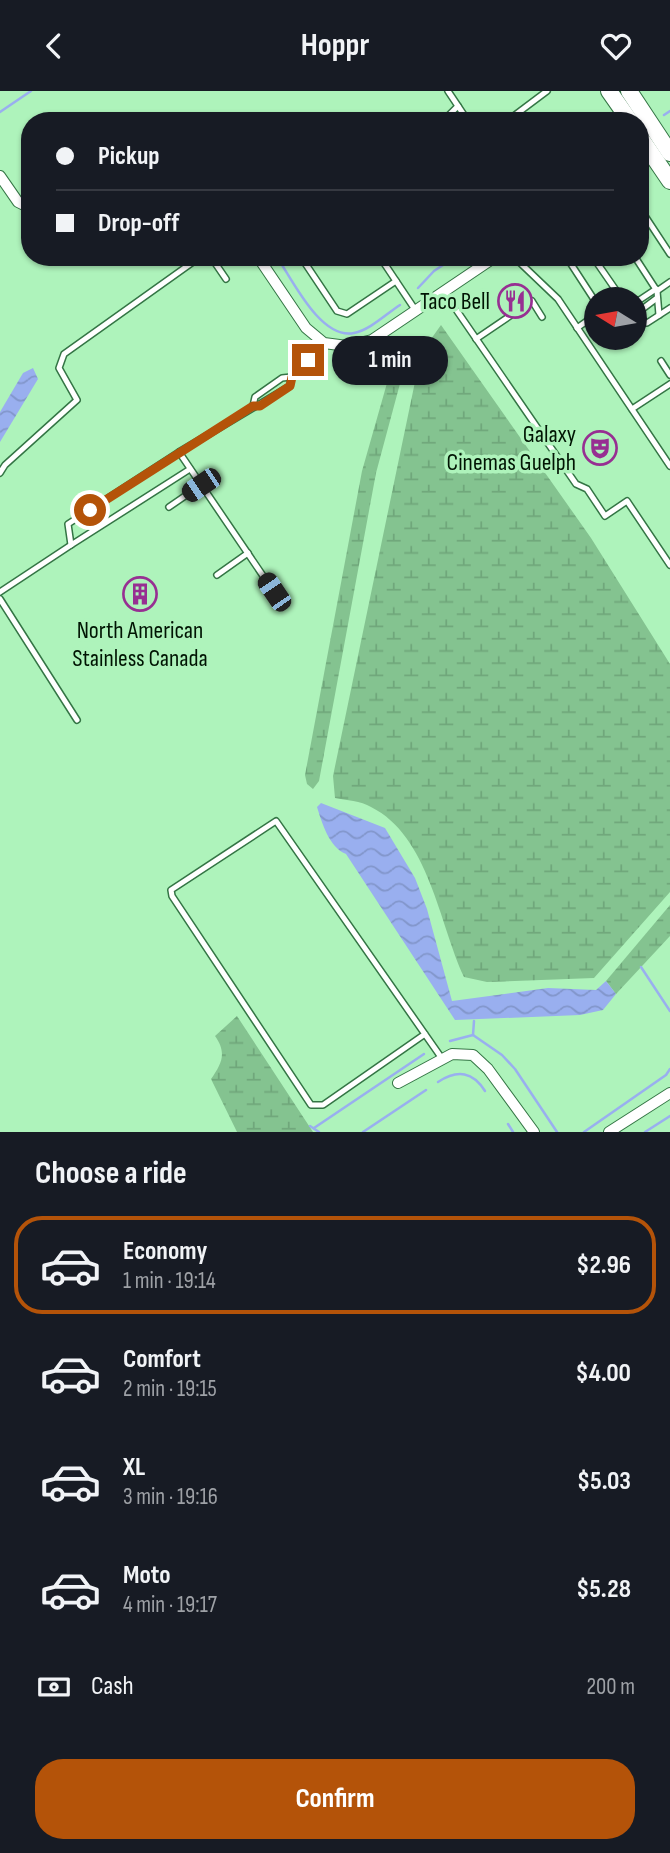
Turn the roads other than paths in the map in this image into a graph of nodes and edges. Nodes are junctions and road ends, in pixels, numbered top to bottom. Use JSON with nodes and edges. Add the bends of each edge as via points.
{"nodes":[{"id":1,"x":448,"y":91,"type":"edge"},
{"id":2,"x":610,"y":91,"type":"edge"},
{"id":3,"x":629,"y":91,"type":"edge"},
{"id":4,"x":546,"y":92,"type":"edge"},
{"id":5,"x":458,"y":106,"type":"junction"},
{"id":6,"x":452,"y":112,"type":"edge"},
{"id":7,"x":462,"y":112,"type":"edge"},
{"id":8,"x":519,"y":112,"type":"edge"},
{"id":9,"x":624,"y":112,"type":"edge"},
{"id":10,"x":643,"y":112,"type":"edge"},
{"id":11,"x":649,"y":121,"type":"edge"},
{"id":12,"x":670,"y":153,"type":"edge"},
{"id":13,"x":649,"y":159,"type":"edge"},
{"id":14,"x":0,"y":176,"type":"edge"},
{"id":15,"x":670,"y":181,"type":"edge"},
{"id":16,"x":21,"y":204,"type":"edge"},
{"id":17,"x":649,"y":222,"type":"edge"},
{"id":18,"x":670,"y":254,"type":"edge"},
{"id":19,"x":187,"y":266,"type":"edge"},
{"id":20,"x":217,"y":266,"type":"edge"},
{"id":21,"x":264,"y":266,"type":"edge"},
{"id":22,"x":307,"y":266,"type":"edge"},
{"id":23,"x":386,"y":266,"type":"edge"},
{"id":24,"x":482,"y":266,"type":"edge"},
{"id":25,"x":524,"y":266,"type":"edge"},
{"id":26,"x":571,"y":266,"type":"edge"},
{"id":27,"x":599,"y":266,"type":"edge"},
{"id":28,"x":640,"y":266,"type":"edge"},
{"id":29,"x":226,"y":279,"type":"dead end"},
{"id":30,"x":396,"y":281,"type":"junction"},
{"id":31,"x":670,"y":282,"type":"edge"},
{"id":32,"x":586,"y":287,"type":"edge"},
{"id":33,"x":614,"y":287,"type":"edge"},
{"id":34,"x":444,"y":292,"type":"junction"},
{"id":35,"x":656,"y":293,"type":"junction"},
{"id":36,"x":648,"y":297,"type":"edge"},
{"id":37,"x":670,"y":308,"type":"edge"},
{"id":38,"x":416,"y":311,"type":"junction"},
{"id":39,"x":659,"y":316,"type":"junction"},
{"id":40,"x":542,"y":317,"type":"dead end"},
{"id":41,"x":584,"y":323,"type":"edge"},
{"id":42,"x":577,"y":328,"type":"junction"},
{"id":43,"x":476,"y":339,"type":"junction"},
{"id":44,"x":324,"y":343,"type":"junction"},
{"id":45,"x":661,"y":361,"type":"dead end"},
{"id":46,"x":670,"y":375,"type":"edge"},
{"id":47,"x":292,"y":377,"type":"junction"},
{"id":48,"x":670,"y":384,"type":"edge"},
{"id":49,"x":253,"y":406,"type":"junction"},
{"id":50,"x":632,"y":409,"type":"junction"},
{"id":51,"x":179,"y":452,"type":"junction"},
{"id":52,"x":670,"y":466,"type":"edge"},
{"id":53,"x":190,"y":469,"type":"junction"},
{"id":54,"x":0,"y":473,"type":"edge"},
{"id":55,"x":201,"y":485,"type":"junction"},
{"id":56,"x":169,"y":507,"type":"dead end"},
{"id":57,"x":71,"y":545,"type":"junction"},
{"id":58,"x":248,"y":554,"type":"junction"},
{"id":59,"x":670,"y":565,"type":"edge"},
{"id":60,"x":217,"y":575,"type":"dead end"},
{"id":61,"x":0,"y":592,"type":"edge"},
{"id":62,"x":274,"y":592,"type":"dead end"},
{"id":63,"x":0,"y":599,"type":"edge"},
{"id":64,"x":77,"y":720,"type":"dead end"},
{"id":65,"x":425,"y":1034,"type":"junction"},
{"id":66,"x":443,"y":1059,"type":"junction"},
{"id":67,"x":398,"y":1083,"type":"dead end"},
{"id":68,"x":670,"y":1093,"type":"edge"},
{"id":69,"x":534,"y":1132,"type":"edge"},
{"id":70,"x":609,"y":1132,"type":"edge"}],
"edges":[{"from":1,"to":5,"type":"lane"},
{"from":2,"to":9,"type":"main road"},
{"from":3,"to":10,"type":"main road"},
{"from":4,"to":8,"type":"lane"},
{"from":5,"to":6,"type":"lane"},
{"from":5,"to":7,"type":"lane"},
{"from":11,"to":12,"type":"main road"},
{"from":13,"to":15,"type":"main road"},
{"from":14,"to":16,"type":"street"},
{"from":17,"to":18,"type":"lane"},
{"from":19,"to":54,"type":"lane","via":[[64,354],[59,368],[77,400]]},
{"from":20,"to":29,"type":"lane"},
{"from":21,"to":44,"type":"street","via":[[306,328]]},
{"from":22,"to":30,"type":"lane","via":[[342,314]]},
{"from":23,"to":30,"type":"lane"},
{"from":24,"to":34,"type":"street"},
{"from":25,"to":42,"type":"lane","via":[[552,292]]},
{"from":26,"to":32,"type":"lane"},
{"from":27,"to":33,"type":"lane"},
{"from":28,"to":35,"type":"lane"},
{"from":30,"to":38,"type":"lane"},
{"from":31,"to":35,"type":"lane"},
{"from":34,"to":38,"type":"street"},
{"from":34,"to":43,"type":"lane"},
{"from":35,"to":36,"type":"lane"},
{"from":35,"to":39,"type":"lane"},
{"from":35,"to":39,"type":"lane","via":[[637,318],[643,324]]},
{"from":37,"to":39,"type":"lane"},
{"from":38,"to":44,"type":"street","via":[[372,340],[347,346]]},
{"from":40,"to":43,"type":"lane","via":[[531,301]]},
{"from":41,"to":42,"type":"lane"},
{"from":42,"to":50,"type":"lane"},
{"from":43,"to":59,"type":"lane","via":[[576,484],[587,489],[605,516],[627,501]]},
{"from":44,"to":47,"type":"lane"},
{"from":45,"to":46,"type":"lane"},
{"from":47,"to":49,"type":"lane","via":[[290,386]]},
{"from":47,"to":49,"type":"lane","via":[[282,378],[255,397]]},
{"from":48,"to":50,"type":"lane"},
{"from":49,"to":51,"type":"lane"},
{"from":50,"to":52,"type":"lane"},
{"from":51,"to":53,"type":"lane"},
{"from":51,"to":57,"type":"lane","via":[[68,524]]},
{"from":53,"to":55,"type":"lane"},
{"from":53,"to":57,"type":"lane"},
{"from":55,"to":56,"type":"lane"},
{"from":55,"to":58,"type":"lane"},
{"from":57,"to":61,"type":"lane"},
{"from":58,"to":60,"type":"lane"},
{"from":58,"to":62,"type":"lane"},
{"from":63,"to":64,"type":"lane"},
{"from":65,"to":65,"type":"lane","via":[[276,821],[171,890],[312,1105],[323,1105]]},
{"from":65,"to":66,"type":"lane"},
{"from":66,"to":67,"type":"street"},
{"from":66,"to":69,"type":"street","via":[[452,1054],[472,1055],[488,1069]]},
{"from":68,"to":70,"type":"street"}]}
